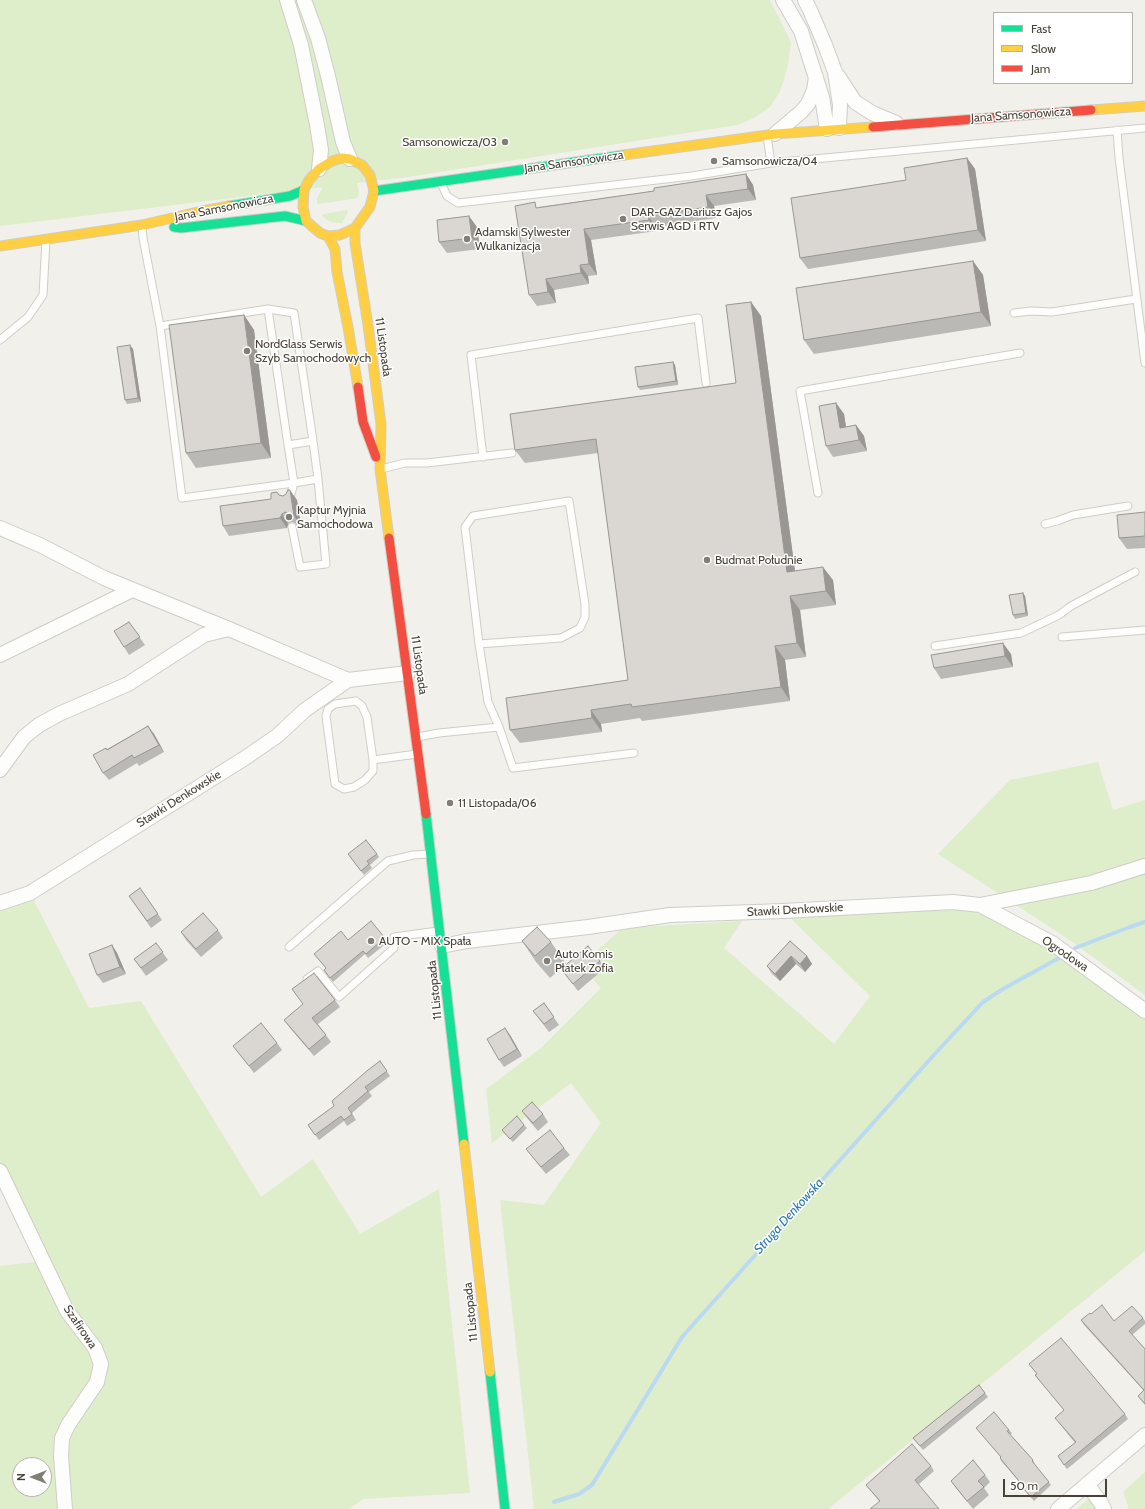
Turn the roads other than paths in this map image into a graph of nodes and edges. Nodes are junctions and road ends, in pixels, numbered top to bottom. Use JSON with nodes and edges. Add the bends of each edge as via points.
{"nodes":[{"id":1,"x":287,"y":0,"type":"edge"},
{"id":2,"x":304,"y":0,"type":"edge"},
{"id":3,"x":784,"y":0,"type":"edge"},
{"id":4,"x":804,"y":0,"type":"edge"},
{"id":5,"x":835,"y":72,"type":"junction"},
{"id":6,"x":816,"y":77,"type":"junction"},
{"id":7,"x":1145,"y":106,"type":"edge"},
{"id":8,"x":896,"y":124,"type":"junction"},
{"id":9,"x":1145,"y":128,"type":"edge"},
{"id":10,"x":833,"y":129,"type":"junction"},
{"id":11,"x":1117,"y":130,"type":"junction"},
{"id":12,"x":771,"y":134,"type":"junction"},
{"id":13,"x":350,"y":159,"type":"junction"},
{"id":14,"x":771,"y":163,"type":"junction"},
{"id":15,"x":319,"y":169,"type":"junction"},
{"id":16,"x":441,"y":182,"type":"junction"},
{"id":17,"x":304,"y":190,"type":"junction"},
{"id":18,"x":374,"y":192,"type":"junction"},
{"id":19,"x":306,"y":221,"type":"junction"},
{"id":20,"x":142,"y":225,"type":"junction"},
{"id":21,"x":355,"y":228,"type":"junction"},
{"id":22,"x":328,"y":236,"type":"junction"},
{"id":23,"x":46,"y":239,"type":"junction"},
{"id":24,"x":0,"y":246,"type":"edge"},
{"id":25,"x":1136,"y":299,"type":"junction"},
{"id":26,"x":268,"y":310,"type":"junction"},
{"id":27,"x":1014,"y":313,"type":"dead end"},
{"id":28,"x":160,"y":326,"type":"junction"},
{"id":29,"x":0,"y":340,"type":"edge"},
{"id":30,"x":1020,"y":353,"type":"dead end"},
{"id":31,"x":1145,"y":363,"type":"edge"},
{"id":32,"x":706,"y":383,"type":"dead end"},
{"id":33,"x":313,"y":441,"type":"junction"},
{"id":34,"x":288,"y":445,"type":"junction"},
{"id":35,"x":512,"y":453,"type":"edge"},
{"id":36,"x":482,"y":457,"type":"junction"},
{"id":37,"x":380,"y":469,"type":"junction"},
{"id":38,"x":318,"y":479,"type":"junction"},
{"id":39,"x":294,"y":483,"type":"junction"},
{"id":40,"x":818,"y":493,"type":"dead end"},
{"id":41,"x":289,"y":501,"type":"edge"},
{"id":42,"x":1128,"y":506,"type":"dead end"},
{"id":43,"x":1045,"y":524,"type":"dead end"},
{"id":44,"x":292,"y":527,"type":"dead end"},
{"id":45,"x":0,"y":528,"type":"edge"},
{"id":46,"x":1135,"y":572,"type":"dead end"},
{"id":47,"x":132,"y":590,"type":"junction"},
{"id":48,"x":229,"y":629,"type":"junction"},
{"id":49,"x":1145,"y":630,"type":"edge"},
{"id":50,"x":1062,"y":637,"type":"dead end"},
{"id":51,"x":479,"y":644,"type":"junction"},
{"id":52,"x":935,"y":646,"type":"dead end"},
{"id":53,"x":0,"y":655,"type":"edge"},
{"id":54,"x":408,"y":673,"type":"junction"},
{"id":55,"x":348,"y":680,"type":"junction"},
{"id":56,"x":499,"y":727,"type":"junction"},
{"id":57,"x":417,"y":737,"type":"junction"},
{"id":58,"x":419,"y":753,"type":"junction"},
{"id":59,"x":634,"y":753,"type":"dead end"},
{"id":60,"x":373,"y":760,"type":"junction"},
{"id":61,"x":0,"y":770,"type":"edge"},
{"id":62,"x":431,"y":854,"type":"junction"},
{"id":63,"x":1145,"y":866,"type":"edge"},
{"id":64,"x":0,"y":903,"type":"edge"},
{"id":65,"x":980,"y":905,"type":"junction"},
{"id":66,"x":440,"y":931,"type":"junction"},
{"id":67,"x":442,"y":946,"type":"junction"},
{"id":68,"x":289,"y":947,"type":"dead end"},
{"id":69,"x":301,"y":984,"type":"edge"},
{"id":70,"x":1145,"y":1011,"type":"edge"},
{"id":71,"x":0,"y":1171,"type":"edge"},
{"id":72,"x":1142,"y":1442,"type":"edge"},
{"id":73,"x":1088,"y":1484,"type":"junction"},
{"id":74,"x":65,"y":1509,"type":"edge"},
{"id":75,"x":505,"y":1509,"type":"edge"},
{"id":76,"x":1058,"y":1509,"type":"edge"},
{"id":77,"x":1104,"y":1509,"type":"edge"}],
"edges":[{"from":1,"to":15,"type":"street","via":[[301,45],[317,125],[321,150]]},
{"from":2,"to":13,"type":"street","via":[[318,38],[343,142]]},
{"from":3,"to":6,"type":"street","via":[[801,32]]},
{"from":4,"to":5,"type":"street","name":"Jana Samsonowicza"},
{"from":5,"to":8,"type":"street","name":"Jana Samsonowicza","via":[[855,102]]},
{"from":5,"to":10,"type":"street","name":"Jana Samsonowicza","via":[[840,105]]},
{"from":6,"to":10,"type":"street"},
{"from":6,"to":12,"type":"street","via":[[808,104]]},
{"from":7,"to":8,"type":"street","name":"Jana Samsonowicza"},
{"from":8,"to":10,"type":"street","name":"Jana Samsonowicza"},
{"from":9,"to":11,"type":"lane"},
{"from":10,"to":12,"type":"street","name":"Jana Samsonowicza"},
{"from":11,"to":14,"type":"lane"},
{"from":11,"to":25,"type":"lane","via":[[1118,158]]},
{"from":12,"to":14,"type":"lane"},
{"from":12,"to":16,"type":"street","name":"Jana Samsonowicza"},
{"from":13,"to":15,"type":"street","via":[[332,161]]},
{"from":13,"to":18,"type":"street","via":[[362,165],[370,175]]},
{"from":14,"to":16,"type":"lane","via":[[692,176],[458,203],[447,196]]},
{"from":15,"to":17,"type":"street"},
{"from":16,"to":18,"type":"street","name":"Jana Samsonowicza"},
{"from":17,"to":19,"type":"street","via":[[303,207]]},
{"from":17,"to":20,"type":"street","name":"Jana Samsonowicza","via":[[290,196],[202,211]]},
{"from":18,"to":21,"type":"street","via":[[370,207]]},
{"from":19,"to":20,"type":"street","name":"Jana Samsonowicza","via":[[285,216],[181,228]]},
{"from":19,"to":22,"type":"street","via":[[320,233]]},
{"from":20,"to":23,"type":"street","name":"Jana Samsonowicza"},
{"from":20,"to":28,"type":"lane"},
{"from":21,"to":22,"type":"street","via":[[340,235]]},
{"from":21,"to":37,"type":"street","name":"11 Listopada","via":[[354,243],[381,424]]},
{"from":22,"to":37,"type":"street","name":"11 Listopada","via":[[335,249],[363,422]]},
{"from":23,"to":24,"type":"street","name":"Jana Samsonowicza"},
{"from":23,"to":29,"type":"lane","via":[[43,295],[28,316]]},
{"from":25,"to":27,"type":"lane","via":[[1052,312],[1032,310]]},
{"from":25,"to":31,"type":"lane"},
{"from":26,"to":28,"type":"lane"},
{"from":26,"to":33,"type":"lane","via":[[294,313]]},
{"from":26,"to":34,"type":"lane"},
{"from":28,"to":39,"type":"lane","via":[[182,498]]},
{"from":30,"to":40,"type":"lane","via":[[800,391]]},
{"from":32,"to":36,"type":"lane","via":[[698,318],[471,355]]},
{"from":33,"to":34,"type":"lane"},
{"from":33,"to":38,"type":"lane"},
{"from":34,"to":39,"type":"lane"},
{"from":35,"to":36,"type":"lane"},
{"from":36,"to":37,"type":"lane","via":[[405,464]]},
{"from":37,"to":54,"type":"street","name":"11 Listopada"},
{"from":38,"to":39,"type":"lane"},
{"from":38,"to":44,"type":"lane","via":[[326,564],[300,567]]},
{"from":39,"to":41,"type":"lane"},
{"from":42,"to":43,"type":"lane","via":[[1073,514]]},
{"from":45,"to":47,"type":"street","name":"Stawki Denkowskie"},
{"from":46,"to":52,"type":"lane","via":[[1059,615],[1021,633]]},
{"from":47,"to":48,"type":"street","name":"Stawki Denkowskie"},
{"from":47,"to":53,"type":"street"},
{"from":48,"to":55,"type":"street","name":"Stawki Denkowskie"},
{"from":48,"to":61,"type":"street","via":[[204,636],[128,684],[39,725],[24,737]]},
{"from":49,"to":50,"type":"lane"},
{"from":51,"to":51,"type":"lane","via":[[465,534],[469,520],[473,516],[569,501],[585,604],[585,617],[580,628],[561,638]]},
{"from":51,"to":56,"type":"lane","via":[[488,702]]},
{"from":54,"to":55,"type":"street","name":"Stawki Denkowskie"},
{"from":54,"to":57,"type":"street","name":"11 Listopada"},
{"from":55,"to":64,"type":"street","name":"Stawki Denkowskie","via":[[305,710],[277,736],[246,758],[30,893]]},
{"from":56,"to":57,"type":"lane"},
{"from":56,"to":59,"type":"lane","via":[[513,768]]},
{"from":57,"to":58,"type":"street","name":"11 Listopada"},
{"from":58,"to":60,"type":"lane"},
{"from":58,"to":62,"type":"street","name":"11 Listopada"},
{"from":60,"to":60,"type":"lane","via":[[367,717],[362,706],[356,701],[335,704],[328,709],[326,716],[335,784],[344,789],[354,787],[373,771]]},
{"from":62,"to":66,"type":"street","name":"11 Listopada"},
{"from":62,"to":68,"type":"lane","via":[[388,861]]},
{"from":63,"to":65,"type":"street","name":"Stawki Denkowskie","via":[[1091,883]]},
{"from":65,"to":67,"type":"street","name":"Stawki Denkowskie","via":[[953,902],[670,915]]},
{"from":65,"to":70,"type":"street","name":"Ogrodowa","via":[[1052,943]]},
{"from":66,"to":67,"type":"street","name":"11 Listopada"},
{"from":66,"to":69,"type":"lane","via":[[394,937],[394,948],[339,997],[318,971]]},
{"from":67,"to":75,"type":"street","name":"11 Listopada"},
{"from":71,"to":74,"type":"street","name":"Szafirowa","via":[[67,1312],[94,1348],[100,1364],[97,1382],[62,1438]]},
{"from":72,"to":73,"type":"street"},
{"from":73,"to":76,"type":"street"},
{"from":73,"to":77,"type":"street"}]}
